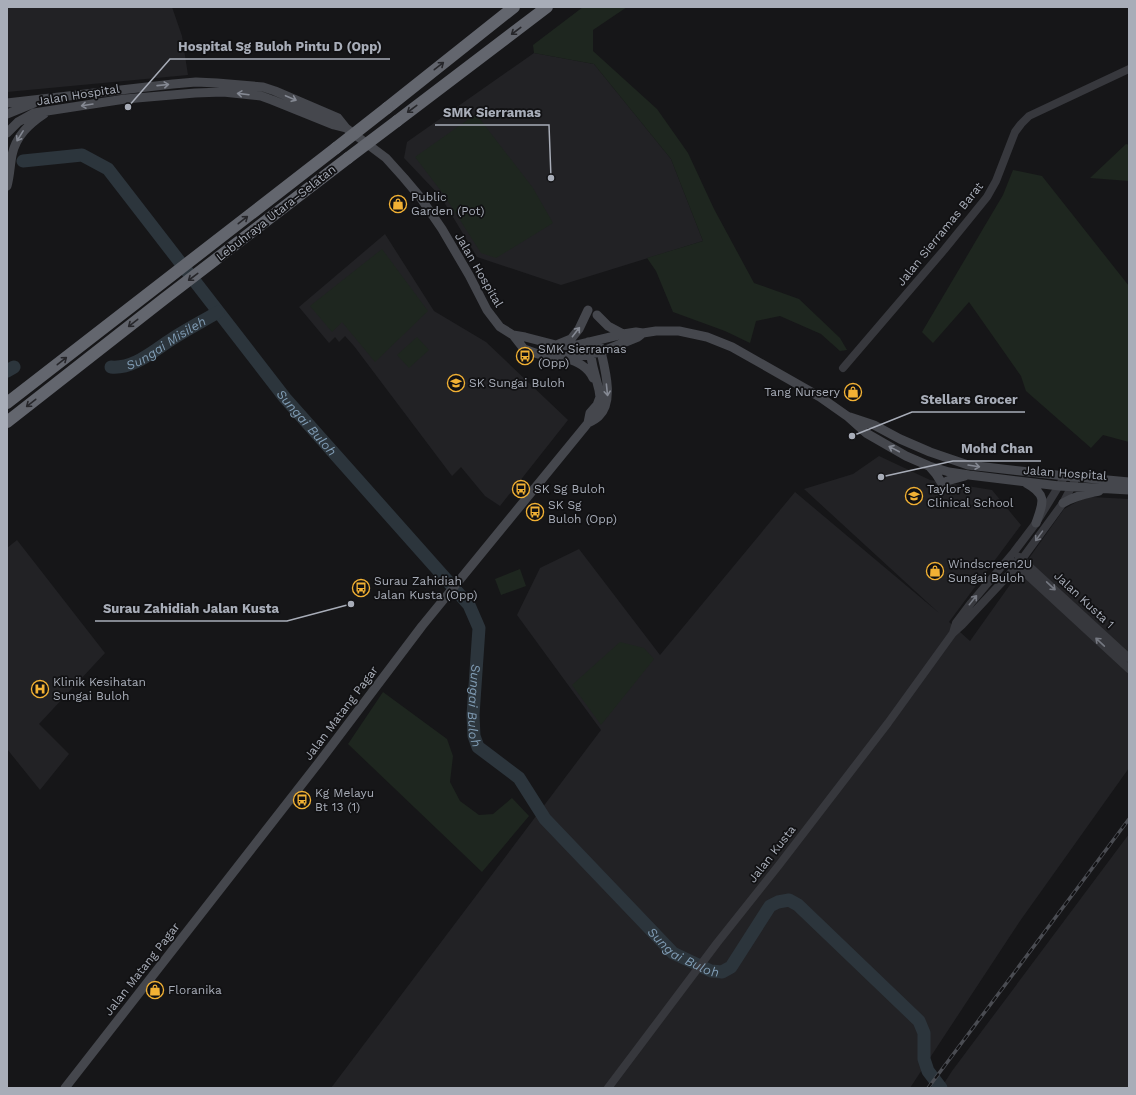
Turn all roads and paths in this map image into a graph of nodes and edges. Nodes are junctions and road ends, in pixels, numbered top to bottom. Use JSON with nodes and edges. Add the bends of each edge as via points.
{"nodes":[{"id":1,"x":514,"y":7,"type":"edge"},
{"id":2,"x":547,"y":7,"type":"edge"},
{"id":3,"x":1129,"y":69,"type":"edge"},
{"id":4,"x":46,"y":99,"type":"junction"},
{"id":5,"x":7,"y":103,"type":"edge"},
{"id":6,"x":49,"y":111,"type":"junction"},
{"id":7,"x":7,"y":114,"type":"edge"},
{"id":8,"x":346,"y":128,"type":"junction"},
{"id":9,"x":7,"y":133,"type":"edge"},
{"id":10,"x":7,"y":186,"type":"edge"},
{"id":11,"x":588,"y":310,"type":"dead end"},
{"id":12,"x":597,"y":315,"type":"dead end"},
{"id":13,"x":643,"y":333,"type":"junction"},
{"id":14,"x":623,"y":334,"type":"junction"},
{"id":15,"x":513,"y":335,"type":"junction"},
{"id":16,"x":599,"y":340,"type":"junction"},
{"id":17,"x":588,"y":342,"type":"junction"},
{"id":18,"x":556,"y":345,"type":"junction"},
{"id":19,"x":601,"y":352,"type":"junction"},
{"id":20,"x":590,"y":355,"type":"junction"},
{"id":21,"x":564,"y":358,"type":"junction"},
{"id":22,"x":843,"y":368,"type":"dead end"},
{"id":23,"x":600,"y":390,"type":"junction"},
{"id":24,"x":7,"y":403,"type":"edge"},
{"id":25,"x":847,"y":416,"type":"junction"},
{"id":26,"x":7,"y":422,"type":"edge"},
{"id":27,"x":588,"y":423,"type":"junction"},
{"id":28,"x":900,"y":439,"type":"junction"},
{"id":29,"x":929,"y":466,"type":"junction"},
{"id":30,"x":949,"y":472,"type":"junction"},
{"id":31,"x":968,"y":475,"type":"junction"},
{"id":32,"x":1065,"y":476,"type":"junction"},
{"id":33,"x":1076,"y":478,"type":"junction"},
{"id":34,"x":1026,"y":482,"type":"junction"},
{"id":35,"x":1129,"y":482,"type":"edge"},
{"id":36,"x":1059,"y":486,"type":"junction"},
{"id":37,"x":1072,"y":486,"type":"junction"},
{"id":38,"x":1110,"y":488,"type":"junction"},
{"id":39,"x":1129,"y":490,"type":"edge"},
{"id":40,"x":1063,"y":503,"type":"junction"},
{"id":41,"x":1036,"y":523,"type":"junction"},
{"id":42,"x":1011,"y":555,"type":"junction"},
{"id":43,"x":1020,"y":563,"type":"junction"},
{"id":44,"x":1007,"y":577,"type":"junction"},
{"id":45,"x":1031,"y":579,"type":"junction"},
{"id":46,"x":953,"y":633,"type":"junction"},
{"id":47,"x":1129,"y":658,"type":"edge"},
{"id":48,"x":1129,"y":669,"type":"edge"},
{"id":49,"x":65,"y":1088,"type":"edge"},
{"id":50,"x":608,"y":1088,"type":"edge"}],
"edges":[{"from":24,"to":1,"type":"highway","name":"Lebuhraya Utara–Selatan","one_way":true,"bridge":true},
{"from":2,"to":26,"type":"highway","name":"Lebuhraya Utara–Selatan","one_way":true,"bridge":true},
{"from":3,"to":22,"type":"street","name":"Jalan Sierramas Barat","via":[[1034,113],[1025,120],[1015,132],[987,197]]},
{"from":4,"to":5,"type":"main road","name":"Jalan Hospital"},
{"from":4,"to":7,"type":"main road","name":"Jalan Hospital"},
{"from":4,"to":8,"type":"main road","name":"Jalan Hospital","one_way":true,"via":[[196,82],[263,87],[338,118]]},
{"from":8,"to":6,"type":"main road","name":"Jalan Hospital","one_way":true,"via":[[261,96],[223,92],[126,99]]},
{"from":6,"to":9,"type":"main road","name":"Jalan Hospital","via":[[26,117]]},
{"from":6,"to":10,"type":"main road","one_way":true,"via":[[32,121],[21,133],[12,154]]},
{"from":8,"to":15,"type":"main road","name":"Jalan Hospital","via":[[386,158],[420,197],[442,229],[487,310],[500,327]]},
{"from":18,"to":11,"type":"main road","one_way":true,"via":[[571,338],[579,329]]},
{"from":12,"to":14,"type":"main road","via":[[608,326]]},
{"from":13,"to":14,"type":"main road","name":"Jalan Hospital"},
{"from":13,"to":19,"type":"main road","name":"Jalan Hospital","via":[[638,338]]},
{"from":13,"to":25,"type":"main road","name":"Jalan Hospital","via":[[679,331],[707,337],[732,347],[820,397]]},
{"from":14,"to":16,"type":"main road","name":"Jalan Hospital"},
{"from":15,"to":18,"type":"main road","name":"Jalan Hospital"},
{"from":15,"to":21,"type":"main road","name":"Jalan Hospital","via":[[524,349]]},
{"from":16,"to":17,"type":"main road","name":"Jalan Hospital"},
{"from":16,"to":19,"type":"main road"},
{"from":17,"to":18,"type":"main road","name":"Jalan Hospital","via":[[573,346]]},
{"from":17,"to":20,"type":"main road"},
{"from":19,"to":20,"type":"main road","name":"Jalan Hospital"},
{"from":19,"to":27,"type":"main road","one_way":true,"via":[[608,398],[599,416]]},
{"from":20,"to":21,"type":"main road","name":"Jalan Hospital"},
{"from":20,"to":23,"type":"main road"},
{"from":21,"to":23,"type":"main road","via":[[584,366]]},
{"from":23,"to":27,"type":"main road","name":"Jalan Matang Pagar","via":[[600,397]]},
{"from":25,"to":28,"type":"main road","name":"Jalan Hospital","via":[[874,425]]},
{"from":29,"to":25,"type":"main road","name":"Jalan Hospital","one_way":true,"via":[[866,433]]},
{"from":27,"to":49,"type":"main road","name":"Jalan Matang Pagar","via":[[422,626]]},
{"from":28,"to":30,"type":"main road","via":[[914,451],[946,466]]},
{"from":28,"to":32,"type":"main road","name":"Jalan Hospital","one_way":true,"via":[[968,465]]},
{"from":29,"to":30,"type":"main road","name":"Jalan Hospital"},
{"from":29,"to":31,"type":"main road","via":[[943,485]]},
{"from":30,"to":31,"type":"main road","name":"Jalan Hospital"},
{"from":31,"to":34,"type":"main road","name":"Jalan Hospital"},
{"from":32,"to":33,"type":"main road","name":"Jalan Hospital"},
{"from":32,"to":36,"type":"street","name":"Jalan Kusta"},
{"from":33,"to":35,"type":"main road","name":"Jalan Hospital"},
{"from":33,"to":37,"type":"street","name":"Jalan Kusta"},
{"from":34,"to":36,"type":"main road","name":"Jalan Hospital"},
{"from":34,"to":41,"type":"main road","via":[[1037,490],[1043,503]]},
{"from":36,"to":37,"type":"main road","name":"Jalan Hospital"},
{"from":36,"to":41,"type":"street","name":"Jalan Kusta"},
{"from":37,"to":38,"type":"main road","name":"Jalan Hospital"},
{"from":37,"to":40,"type":"street","name":"Jalan Kusta"},
{"from":38,"to":39,"type":"main road","name":"Jalan Hospital"},
{"from":38,"to":40,"type":"main road","via":[[1080,495]]},
{"from":40,"to":43,"type":"street","name":"Jalan Kusta","one_way":true},
{"from":41,"to":42,"type":"street","name":"Jalan Kusta"},
{"from":42,"to":43,"type":"street"},
{"from":46,"to":42,"type":"street","name":"Jalan Kusta","one_way":true,"via":[[956,623]]},
{"from":43,"to":44,"type":"street","name":"Jalan Kusta"},
{"from":43,"to":45,"type":"street","name":"Jalan Kusta 1"},
{"from":43,"to":47,"type":"street","name":"Jalan Kusta 1","one_way":true},
{"from":44,"to":45,"type":"street","via":[[1016,575]]},
{"from":44,"to":46,"type":"street","name":"Jalan Kusta"},
{"from":48,"to":45,"type":"street","name":"Jalan Kusta 1","one_way":true},
{"from":46,"to":50,"type":"street","name":"Jalan Kusta","via":[[888,723]]}]}
